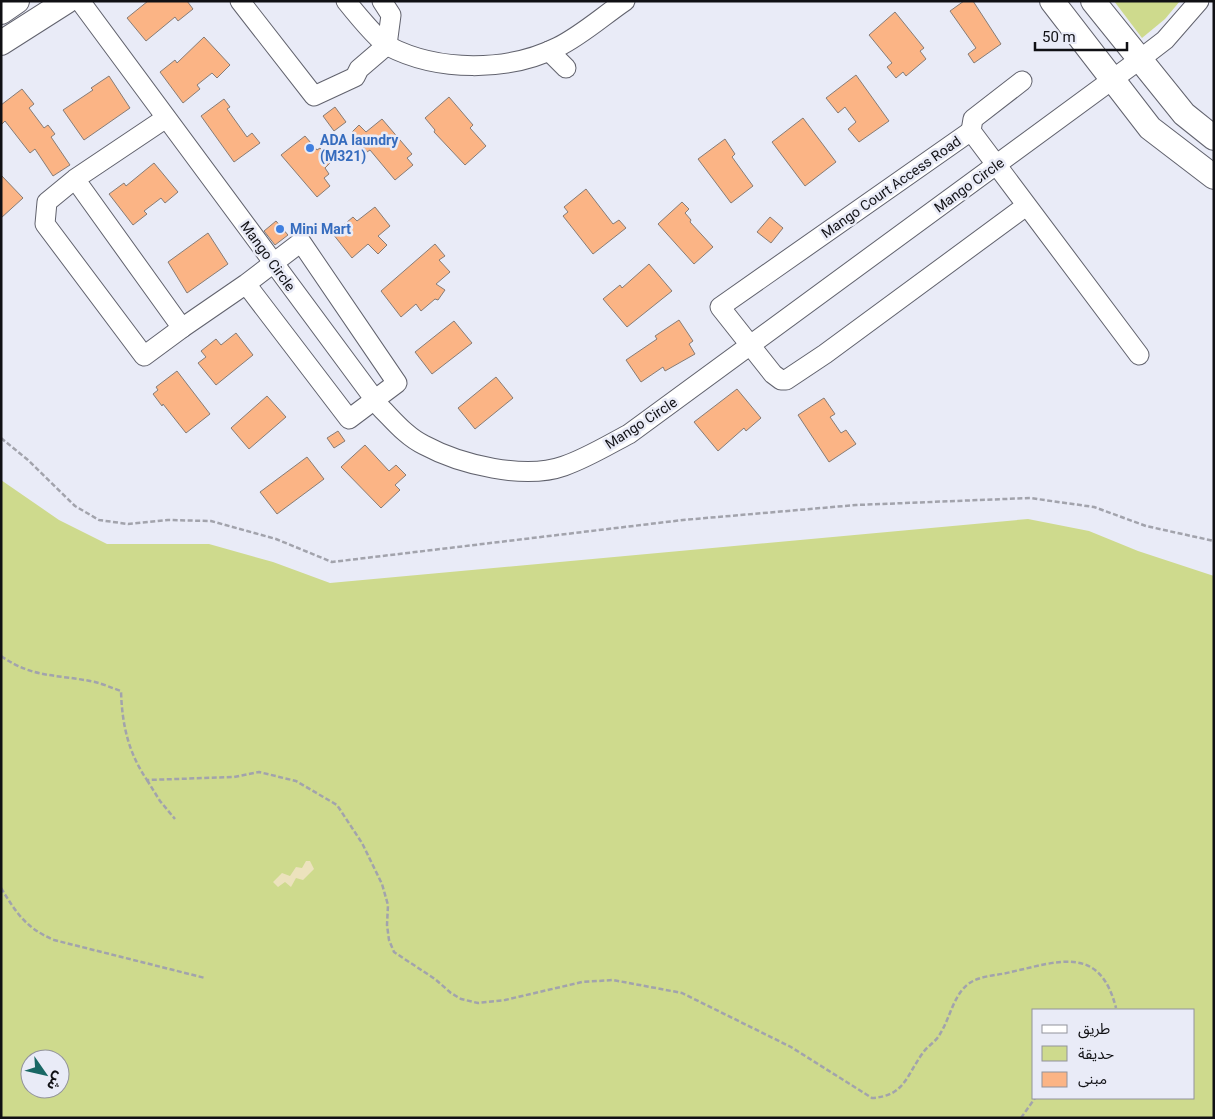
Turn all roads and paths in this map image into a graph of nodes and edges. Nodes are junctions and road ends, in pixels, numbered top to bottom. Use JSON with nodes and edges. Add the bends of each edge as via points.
{"nodes":[{"id":1,"x":17,"y":1,"type":"edge"},
{"id":2,"x":67,"y":1,"type":"edge"},
{"id":3,"x":80,"y":1,"type":"edge"},
{"id":4,"x":240,"y":1,"type":"edge"},
{"id":5,"x":346,"y":1,"type":"edge"},
{"id":6,"x":382,"y":1,"type":"edge"},
{"id":7,"x":625,"y":1,"type":"edge"},
{"id":8,"x":1052,"y":1,"type":"edge"},
{"id":9,"x":1093,"y":1,"type":"edge"},
{"id":10,"x":1199,"y":1,"type":"edge"},
{"id":11,"x":1,"y":12,"type":"edge"},
{"id":12,"x":1,"y":43,"type":"edge"},
{"id":13,"x":386,"y":45,"type":"junction"},
{"id":14,"x":549,"y":51,"type":"junction"},
{"id":15,"x":1139,"y":60,"type":"junction"},
{"id":16,"x":566,"y":68,"type":"dead end"},
{"id":17,"x":1113,"y":80,"type":"junction"},
{"id":18,"x":1022,"y":81,"type":"dead end"},
{"id":19,"x":166,"y":118,"type":"junction"},
{"id":20,"x":971,"y":132,"type":"junction"},
{"id":21,"x":1214,"y":138,"type":"edge"},
{"id":22,"x":995,"y":166,"type":"junction"},
{"id":23,"x":1214,"y":177,"type":"edge"},
{"id":24,"x":75,"y":179,"type":"junction"},
{"id":25,"x":1026,"y":206,"type":"junction"},
{"id":26,"x":273,"y":262,"type":"junction"},
{"id":27,"x":246,"y":284,"type":"junction"},
{"id":28,"x":182,"y":328,"type":"junction"},
{"id":29,"x":750,"y":345,"type":"junction"},
{"id":30,"x":1140,"y":355,"type":"dead end"},
{"id":31,"x":374,"y":400,"type":"junction"},
{"id":32,"x":1,"y":438,"type":"edge"},
{"id":33,"x":1214,"y":541,"type":"edge"},
{"id":34,"x":1,"y":656,"type":"edge"},
{"id":35,"x":147,"y":780,"type":"junction"},
{"id":36,"x":174,"y":819,"type":"dead end"},
{"id":37,"x":1,"y":888,"type":"edge"},
{"id":38,"x":205,"y":978,"type":"dead end"},
{"id":39,"x":1116,"y":1009,"type":"edge"},
{"id":40,"x":1034,"y":1099,"type":"edge"},
{"id":41,"x":1020,"y":1118,"type":"edge"}],
"edges":[{"from":1,"to":11,"type":"main road"},
{"from":2,"to":12,"type":"main road"},
{"from":3,"to":19,"type":"street","name":"Mango Circle"},
{"from":4,"to":13,"type":"street","via":[[314,96],[355,76]]},
{"from":5,"to":13,"type":"street"},
{"from":6,"to":13,"type":"street","via":[[391,15]]},
{"from":7,"to":14,"type":"street"},
{"from":8,"to":17,"type":"main road"},
{"from":9,"to":15,"type":"main road"},
{"from":10,"to":15,"type":"street","name":"Mango Circle","via":[[1165,40]]},
{"from":13,"to":14,"type":"street","via":[[430,61],[483,66],[528,60]]},
{"from":14,"to":16,"type":"street"},
{"from":15,"to":17,"type":"street","name":"Mango Circle"},
{"from":15,"to":21,"type":"main road","via":[[1184,114]]},
{"from":17,"to":22,"type":"street","name":"Mango Circle"},
{"from":17,"to":23,"type":"main road","via":[[1150,128]]},
{"from":18,"to":20,"type":"street","via":[[972,119]]},
{"from":19,"to":24,"type":"street"},
{"from":19,"to":26,"type":"street","name":"Mango Circle"},
{"from":20,"to":22,"type":"street","name":"Mango Court Access Road"},
{"from":20,"to":29,"type":"street","name":"Mango Court Access Road","via":[[720,307]]},
{"from":22,"to":25,"type":"street","name":"Mango Court Access Road"},
{"from":22,"to":29,"type":"street","name":"Mango Circle"},
{"from":24,"to":28,"type":"street"},
{"from":24,"to":28,"type":"street","via":[[47,202],[45,224],[144,356]]},
{"from":25,"to":29,"type":"street","via":[[786,380],[773,374]]},
{"from":25,"to":30,"type":"street","name":"Mango Court Access Road"},
{"from":26,"to":27,"type":"street"},
{"from":26,"to":31,"type":"street","name":"Mango Circle"},
{"from":26,"to":31,"type":"street","via":[[300,242],[397,382]]},
{"from":27,"to":28,"type":"street"},
{"from":27,"to":31,"type":"street","via":[[349,419]]},
{"from":29,"to":31,"type":"street","name":"Mango Circle","via":[[629,434],[563,466],[532,472],[496,469],[424,446],[408,435]]},
{"from":32,"to":33,"type":"path","via":[[75,506],[99,520],[128,524],[168,520],[211,521],[276,539],[332,562],[683,520],[856,505],[1030,498],[1094,507],[1146,526]]},
{"from":34,"to":35,"type":"path","via":[[27,670],[121,690],[127,738],[134,761]]},
{"from":35,"to":36,"type":"path"},
{"from":35,"to":39,"type":"path","via":[[234,777],[259,772],[296,781],[337,805],[362,842],[382,884],[388,904],[386,925],[394,952],[461,999],[478,1003],[505,1000],[582,982],[614,980],[682,993],[791,1047],[872,1098],[886,1097],[901,1089],[924,1052],[940,1036],[958,996],[979,978],[1071,961],[1091,966],[1102,975],[1111,989]]},
{"from":37,"to":38,"type":"path","via":[[21,920],[35,932],[54,940]]},
{"from":40,"to":41,"type":"path"}]}
